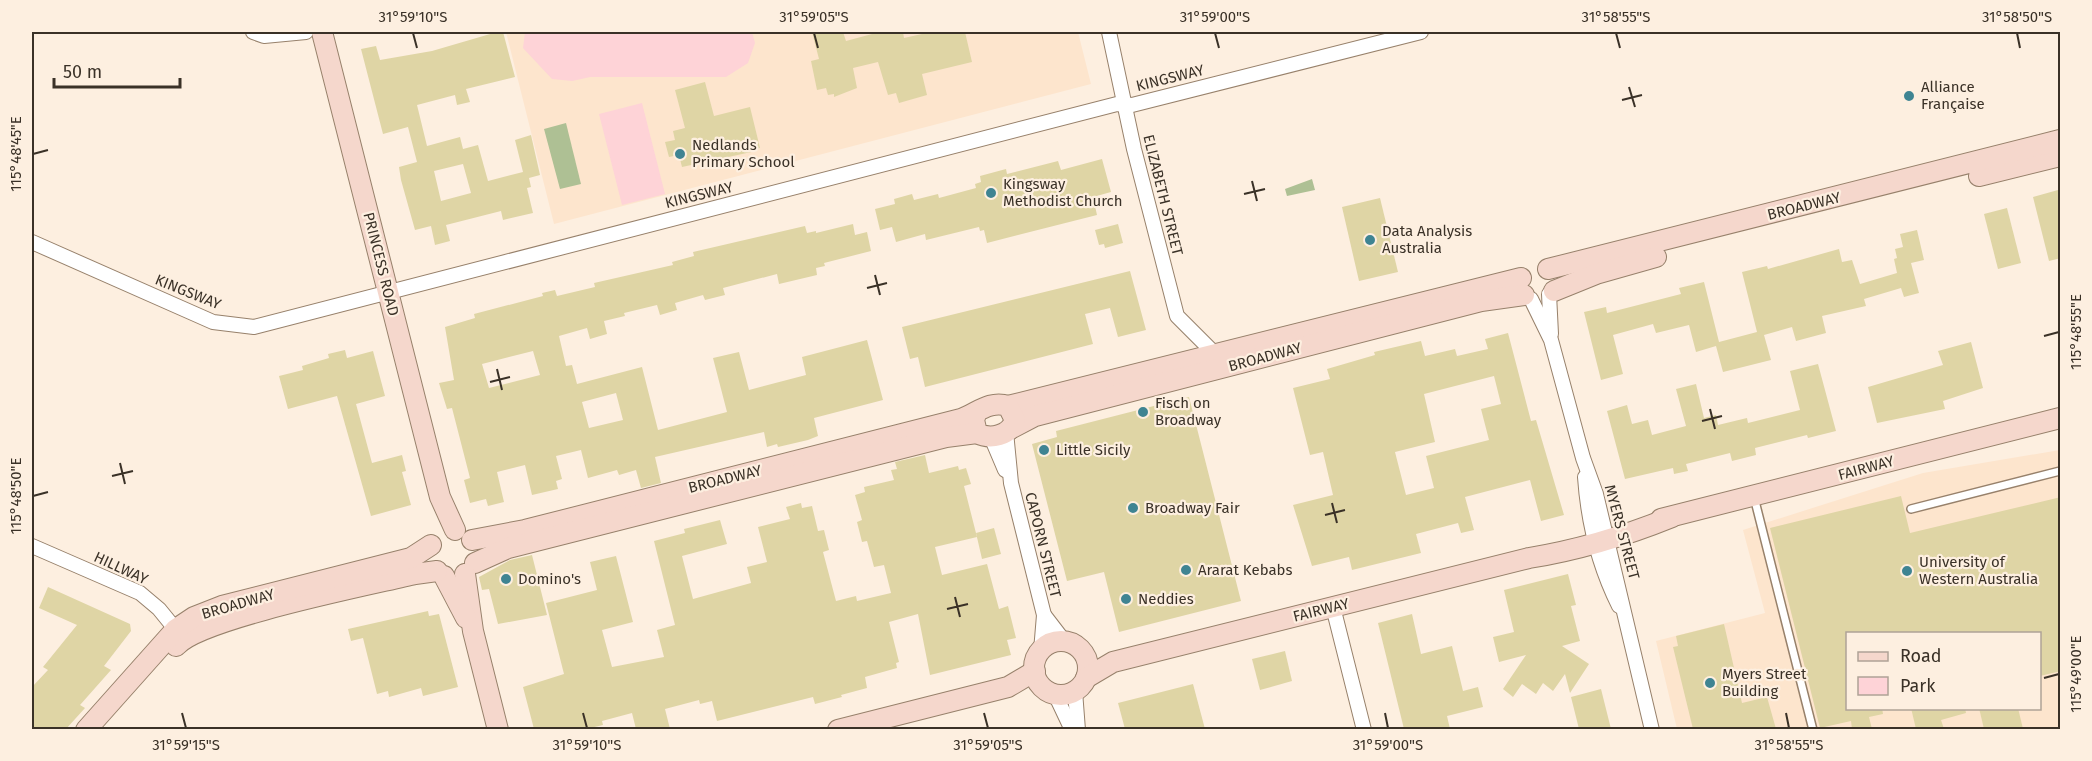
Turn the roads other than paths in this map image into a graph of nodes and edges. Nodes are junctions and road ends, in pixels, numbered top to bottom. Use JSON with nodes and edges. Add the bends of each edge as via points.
{"nodes":[{"id":1,"x":253,"y":32,"type":"edge"},
{"id":2,"x":306,"y":32,"type":"edge"},
{"id":3,"x":322,"y":32,"type":"edge"},
{"id":4,"x":1109,"y":32,"type":"edge"},
{"id":5,"x":1421,"y":32,"type":"edge"},
{"id":6,"x":1125,"y":104,"type":"junction"},
{"id":7,"x":2061,"y":140,"type":"edge"},
{"id":8,"x":2061,"y":156,"type":"edge"},
{"id":9,"x":32,"y":242,"type":"edge"},
{"id":10,"x":1548,"y":269,"type":"junction"},
{"id":11,"x":388,"y":292,"type":"junction"},
{"id":12,"x":1536,"y":292,"type":"junction"},
{"id":13,"x":1214,"y":353,"type":"junction"},
{"id":14,"x":1008,"y":406,"type":"junction"},
{"id":15,"x":976,"y":414,"type":"junction"},
{"id":16,"x":2061,"y":418,"type":"edge"},
{"id":17,"x":996,"y":433,"type":"junction"},
{"id":18,"x":2061,"y":471,"type":"edge"},
{"id":19,"x":1754,"y":497,"type":"junction"},
{"id":20,"x":1911,"y":509,"type":"dead end"},
{"id":21,"x":450,"y":537,"type":"junction"},
{"id":22,"x":1601,"y":537,"type":"junction"},
{"id":23,"x":32,"y":546,"type":"edge"},
{"id":24,"x":470,"y":568,"type":"junction"},
{"id":25,"x":440,"y":573,"type":"junction"},
{"id":26,"x":1333,"y":607,"type":"junction"},
{"id":27,"x":1044,"y":615,"type":"junction"},
{"id":28,"x":473,"y":630,"type":"junction"},
{"id":29,"x":179,"y":634,"type":"junction"},
{"id":30,"x":1064,"y":642,"type":"junction"},
{"id":31,"x":1041,"y":651,"type":"junction"},
{"id":32,"x":1084,"y":654,"type":"junction"},
{"id":33,"x":1113,"y":662,"type":"junction"},
{"id":34,"x":1035,"y":671,"type":"junction"},
{"id":35,"x":1080,"y":685,"type":"junction"},
{"id":36,"x":1008,"y":687,"type":"junction"},
{"id":37,"x":1050,"y":693,"type":"junction"},
{"id":38,"x":86,"y":729,"type":"edge"},
{"id":39,"x":103,"y":729,"type":"edge"},
{"id":40,"x":498,"y":729,"type":"edge"},
{"id":41,"x":838,"y":729,"type":"edge"},
{"id":42,"x":1072,"y":729,"type":"edge"},
{"id":43,"x":1078,"y":729,"type":"edge"},
{"id":44,"x":1364,"y":729,"type":"edge"},
{"id":45,"x":1652,"y":729,"type":"edge"},
{"id":46,"x":1813,"y":729,"type":"edge"}],
"edges":[{"from":1,"to":2,"type":"street","via":[[264,36]]},
{"from":3,"to":11,"type":"main road","name":"PRINCESS ROAD"},
{"from":4,"to":6,"type":"street","name":"ELIZABETH STREET"},
{"from":5,"to":6,"type":"street","name":"KINGSWAY"},
{"from":6,"to":11,"type":"street","name":"KINGSWAY"},
{"from":6,"to":13,"type":"street","name":"ELIZABETH STREET","via":[[1177,316]]},
{"from":7,"to":10,"type":"main road","name":"BROADWAY"},
{"from":8,"to":12,"type":"main road","name":"BROADWAY","via":[[1635,262]]},
{"from":9,"to":11,"type":"street","name":"KINGSWAY","via":[[213,322],[254,327]]},
{"from":10,"to":12,"type":"main road","via":[[1557,280]]},
{"from":10,"to":12,"type":"main road","name":"BROADWAY","via":[[1528,272]]},
{"from":11,"to":21,"type":"main road","name":"PRINCESS ROAD"},
{"from":12,"to":13,"type":"main road","name":"BROADWAY"},
{"from":12,"to":17,"type":"main road","name":"BROADWAY","via":[[1482,301],[1035,416]]},
{"from":12,"to":22,"type":"street","name":"MYERS STREET"},
{"from":13,"to":14,"type":"main road","name":"BROADWAY"},
{"from":14,"to":15,"type":"main road","name":"BROADWAY","via":[[990,405]]},
{"from":14,"to":17,"type":"main road","via":[[1015,420]]},
{"from":15,"to":17,"type":"main road","via":[[974,420]]},
{"from":15,"to":21,"type":"main road","name":"BROADWAY","via":[[536,527]]},
{"from":16,"to":19,"type":"main road","name":"FAIRWAY"},
{"from":17,"to":24,"type":"main road","name":"BROADWAY","via":[[946,438],[508,548]]},
{"from":17,"to":27,"type":"street","name":"CAPORN STREET"},
{"from":18,"to":20,"type":"lane"},
{"from":19,"to":22,"type":"main road","name":"FAIRWAY"},
{"from":19,"to":46,"type":"lane"},
{"from":21,"to":24,"type":"main road","via":[[476,548]]},
{"from":21,"to":25,"type":"main road","via":[[430,559]]},
{"from":21,"to":29,"type":"main road","name":"BROADWAY","via":[[411,558],[222,606],[194,617]]},
{"from":22,"to":26,"type":"main road","name":"FAIRWAY"},
{"from":22,"to":45,"type":"street","name":"MYERS STREET","via":[[1620,587],[1623,616]]},
{"from":23,"to":29,"type":"street","name":"HILLWAY","via":[[140,593]]},
{"from":24,"to":25,"type":"main road","via":[[458,577]]},
{"from":24,"to":28,"type":"main road"},
{"from":25,"to":28,"type":"main road"},
{"from":25,"to":29,"type":"main road","name":"BROADWAY"},
{"from":26,"to":33,"type":"main road","name":"FAIRWAY"},
{"from":26,"to":44,"type":"street"},
{"from":27,"to":30,"type":"street","name":"CAPORN STREET"},
{"from":27,"to":31,"type":"street","name":"CAPORN STREET"},
{"from":28,"to":40,"type":"main road"},
{"from":29,"to":38,"type":"main road","name":"BROADWAY"},
{"from":29,"to":39,"type":"main road","name":"BROADWAY"},
{"from":30,"to":31,"type":"main road","via":[[1055,642]]},
{"from":30,"to":32,"type":"main road"},
{"from":31,"to":34,"type":"main road"},
{"from":32,"to":33,"type":"main road","name":"FAIRWAY"},
{"from":32,"to":35,"type":"main road","via":[[1087,662]]},
{"from":33,"to":35,"type":"main road","name":"FAIRWAY"},
{"from":34,"to":36,"type":"main road"},
{"from":34,"to":37,"type":"main road"},
{"from":35,"to":37,"type":"main road","via":[[1068,694]]},
{"from":35,"to":43,"type":"street"},
{"from":36,"to":37,"type":"main road"},
{"from":36,"to":41,"type":"main road"},
{"from":37,"to":42,"type":"street"}]}
